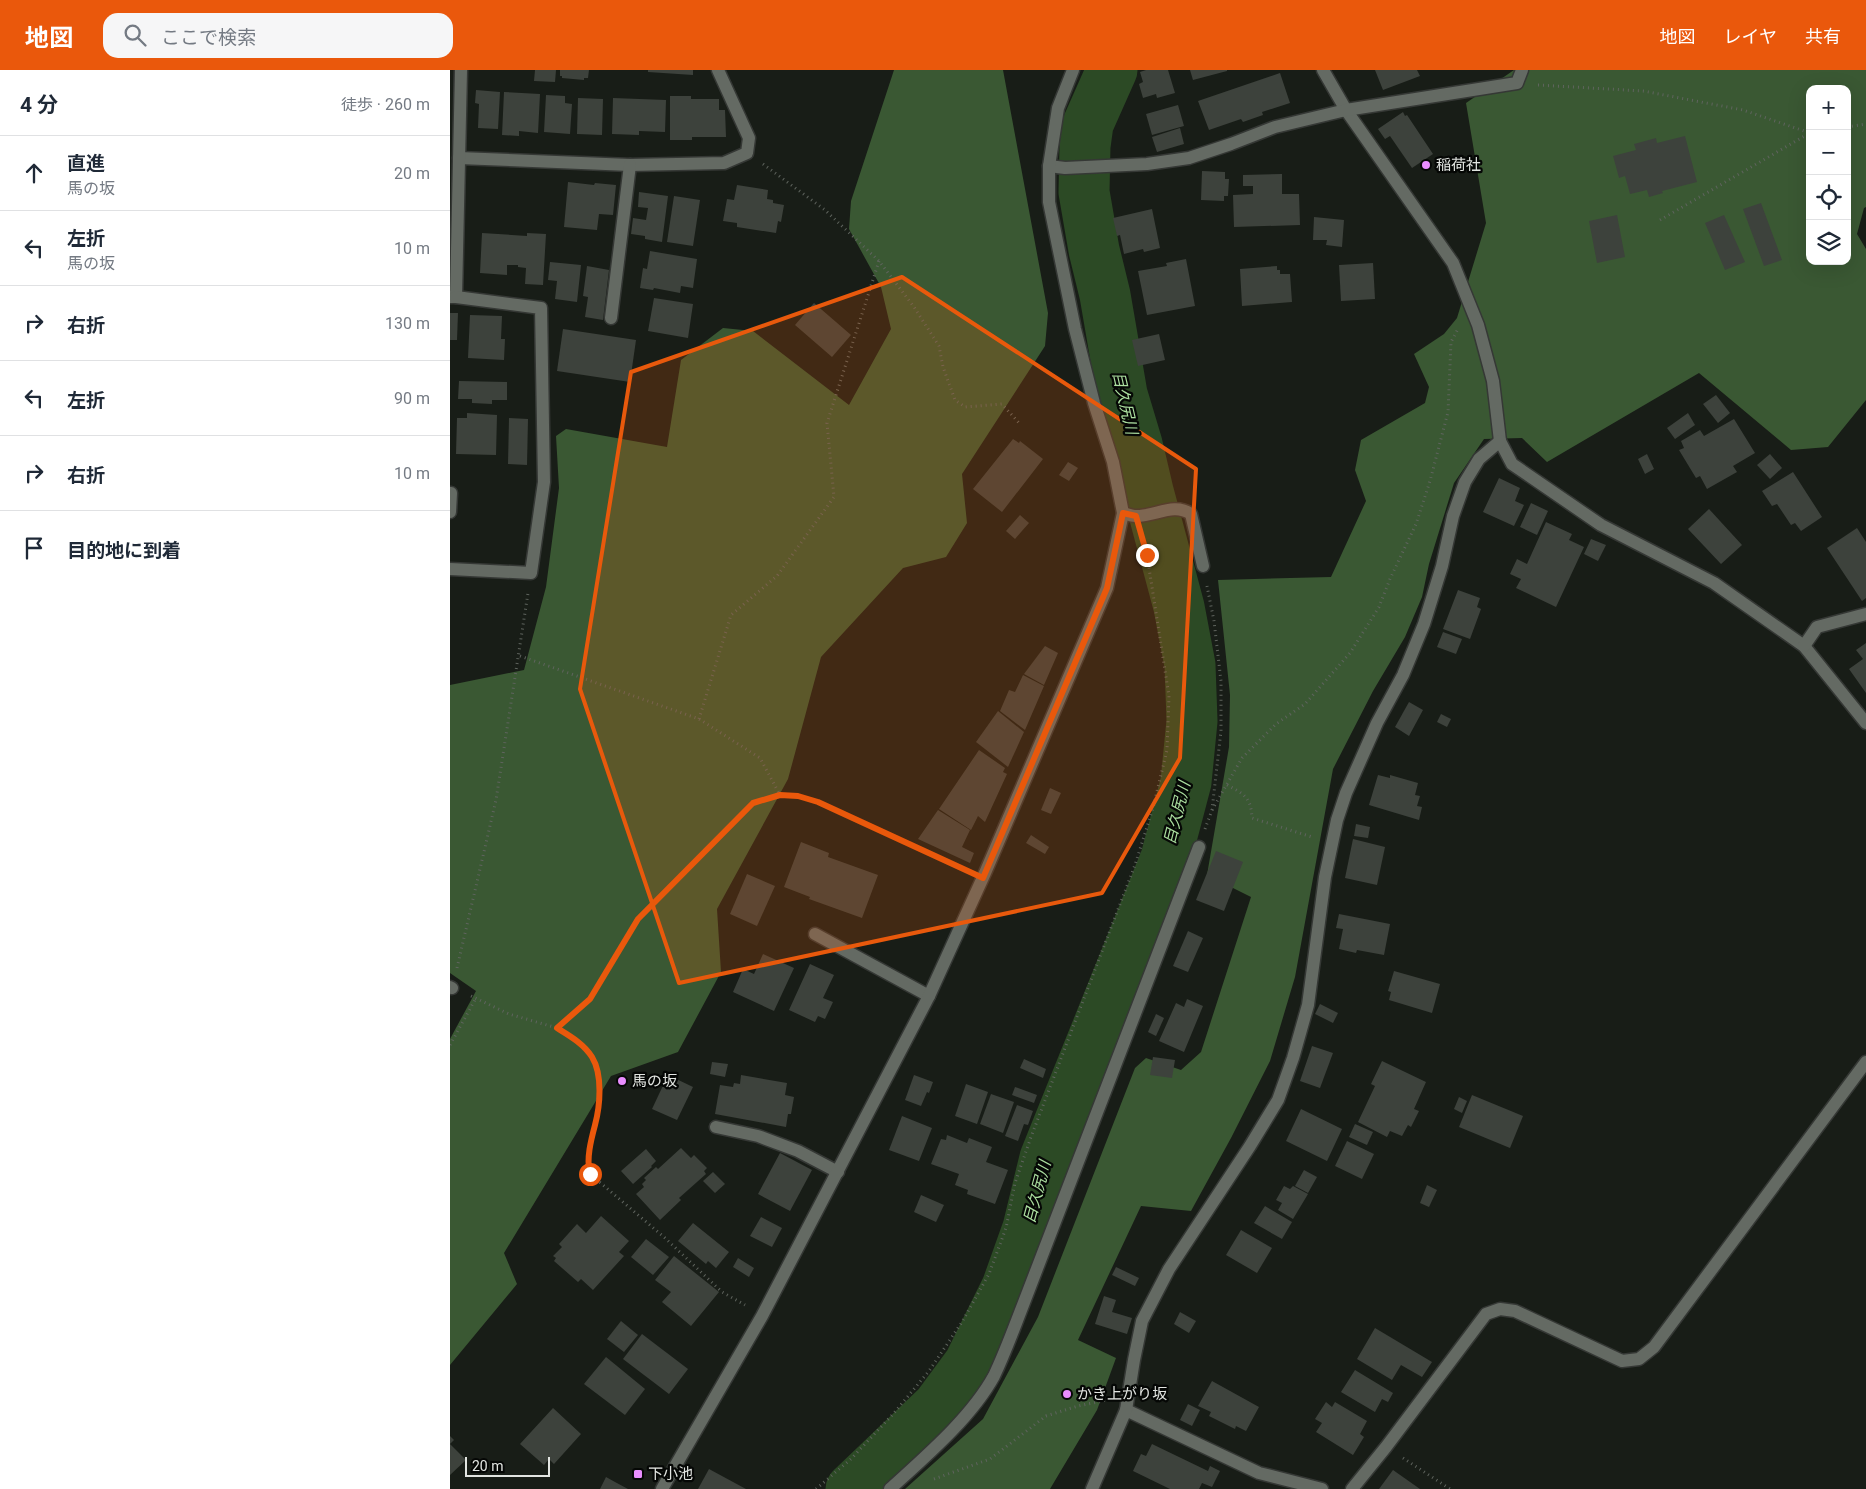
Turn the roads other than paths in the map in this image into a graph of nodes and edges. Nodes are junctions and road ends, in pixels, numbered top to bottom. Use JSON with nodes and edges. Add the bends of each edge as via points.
{"nodes":[{"id":1,"x":461,"y":70,"type":"edge"},
{"id":2,"x":718,"y":70,"type":"edge"},
{"id":3,"x":1073,"y":70,"type":"edge"},
{"id":4,"x":1324,"y":70,"type":"edge"},
{"id":5,"x":1522,"y":70,"type":"edge"},
{"id":6,"x":1346,"y":110,"type":"junction"},
{"id":7,"x":459,"y":158,"type":"junction"},
{"id":8,"x":630,"y":165,"type":"junction"},
{"id":9,"x":1049,"y":166,"type":"junction"},
{"id":10,"x":453,"y":297,"type":"edge"},
{"id":11,"x":611,"y":318,"type":"dead end"},
{"id":12,"x":1500,"y":441,"type":"junction"},
{"id":13,"x":451,"y":493,"type":"edge"},
{"id":14,"x":450,"y":512,"type":"edge"},
{"id":15,"x":1123,"y":513,"type":"junction"},
{"id":16,"x":1203,"y":566,"type":"road end"},
{"id":17,"x":450,"y":568,"type":"edge"},
{"id":18,"x":1866,"y":614,"type":"edge"},
{"id":19,"x":1804,"y":646,"type":"junction"},
{"id":20,"x":1866,"y":723,"type":"edge"},
{"id":21,"x":1199,"y":847,"type":"road end"},
{"id":22,"x":815,"y":934,"type":"dead end"},
{"id":23,"x":929,"y":996,"type":"junction"},
{"id":24,"x":1866,"y":1062,"type":"edge"},
{"id":25,"x":716,"y":1127,"type":"dead end"},
{"id":26,"x":838,"y":1172,"type":"junction"},
{"id":27,"x":1126,"y":1410,"type":"junction"},
{"id":28,"x":662,"y":1489,"type":"edge"},
{"id":29,"x":890,"y":1489,"type":"edge"},
{"id":30,"x":1092,"y":1489,"type":"edge"},
{"id":31,"x":1322,"y":1489,"type":"edge"},
{"id":32,"x":1352,"y":1489,"type":"edge"}],
"edges":[{"from":1,"to":7,"type":"street"},
{"from":2,"to":8,"type":"street","via":[[749,138],[747,153],[724,163]]},
{"from":3,"to":9,"type":"street","via":[[1058,108]]},
{"from":4,"to":6,"type":"street"},
{"from":5,"to":6,"type":"street","via":[[1517,83]]},
{"from":6,"to":9,"type":"street","via":[[1275,127],[1189,158],[1147,164]]},
{"from":6,"to":12,"type":"street","via":[[1453,263],[1478,325],[1493,381]]},
{"from":7,"to":8,"type":"street"},
{"from":7,"to":10,"type":"street"},
{"from":8,"to":11,"type":"street"},
{"from":9,"to":15,"type":"street","via":[[1050,202],[1075,329],[1113,462]]},
{"from":10,"to":17,"type":"street","via":[[541,308],[544,482],[531,573]]},
{"from":12,"to":19,"type":"street","via":[[1512,464],[1602,525],[1714,583]]},
{"from":12,"to":27,"type":"street","via":[[1479,459],[1465,482],[1424,624],[1346,793],[1325,877],[1308,1006],[1278,1100],[1168,1269],[1142,1321]]},
{"from":13,"to":14,"type":"street"},
{"from":15,"to":16,"type":"street","via":[[1136,516],[1183,509],[1191,514]]},
{"from":15,"to":23,"type":"street","via":[[1107,588]]},
{"from":18,"to":19,"type":"street","via":[[1817,627]]},
{"from":19,"to":20,"type":"street"},
{"from":21,"to":29,"type":"street","via":[[993,1376],[968,1412]]},
{"from":22,"to":23,"type":"street"},
{"from":23,"to":26,"type":"street"},
{"from":24,"to":32,"type":"street","via":[[1654,1347],[1639,1359],[1622,1361],[1516,1311],[1500,1309],[1486,1314]]},
{"from":25,"to":26,"type":"street","via":[[758,1136],[798,1151]]},
{"from":26,"to":28,"type":"street","via":[[762,1316]]},
{"from":27,"to":30,"type":"street"},
{"from":27,"to":31,"type":"street","via":[[1259,1473]]}]}
